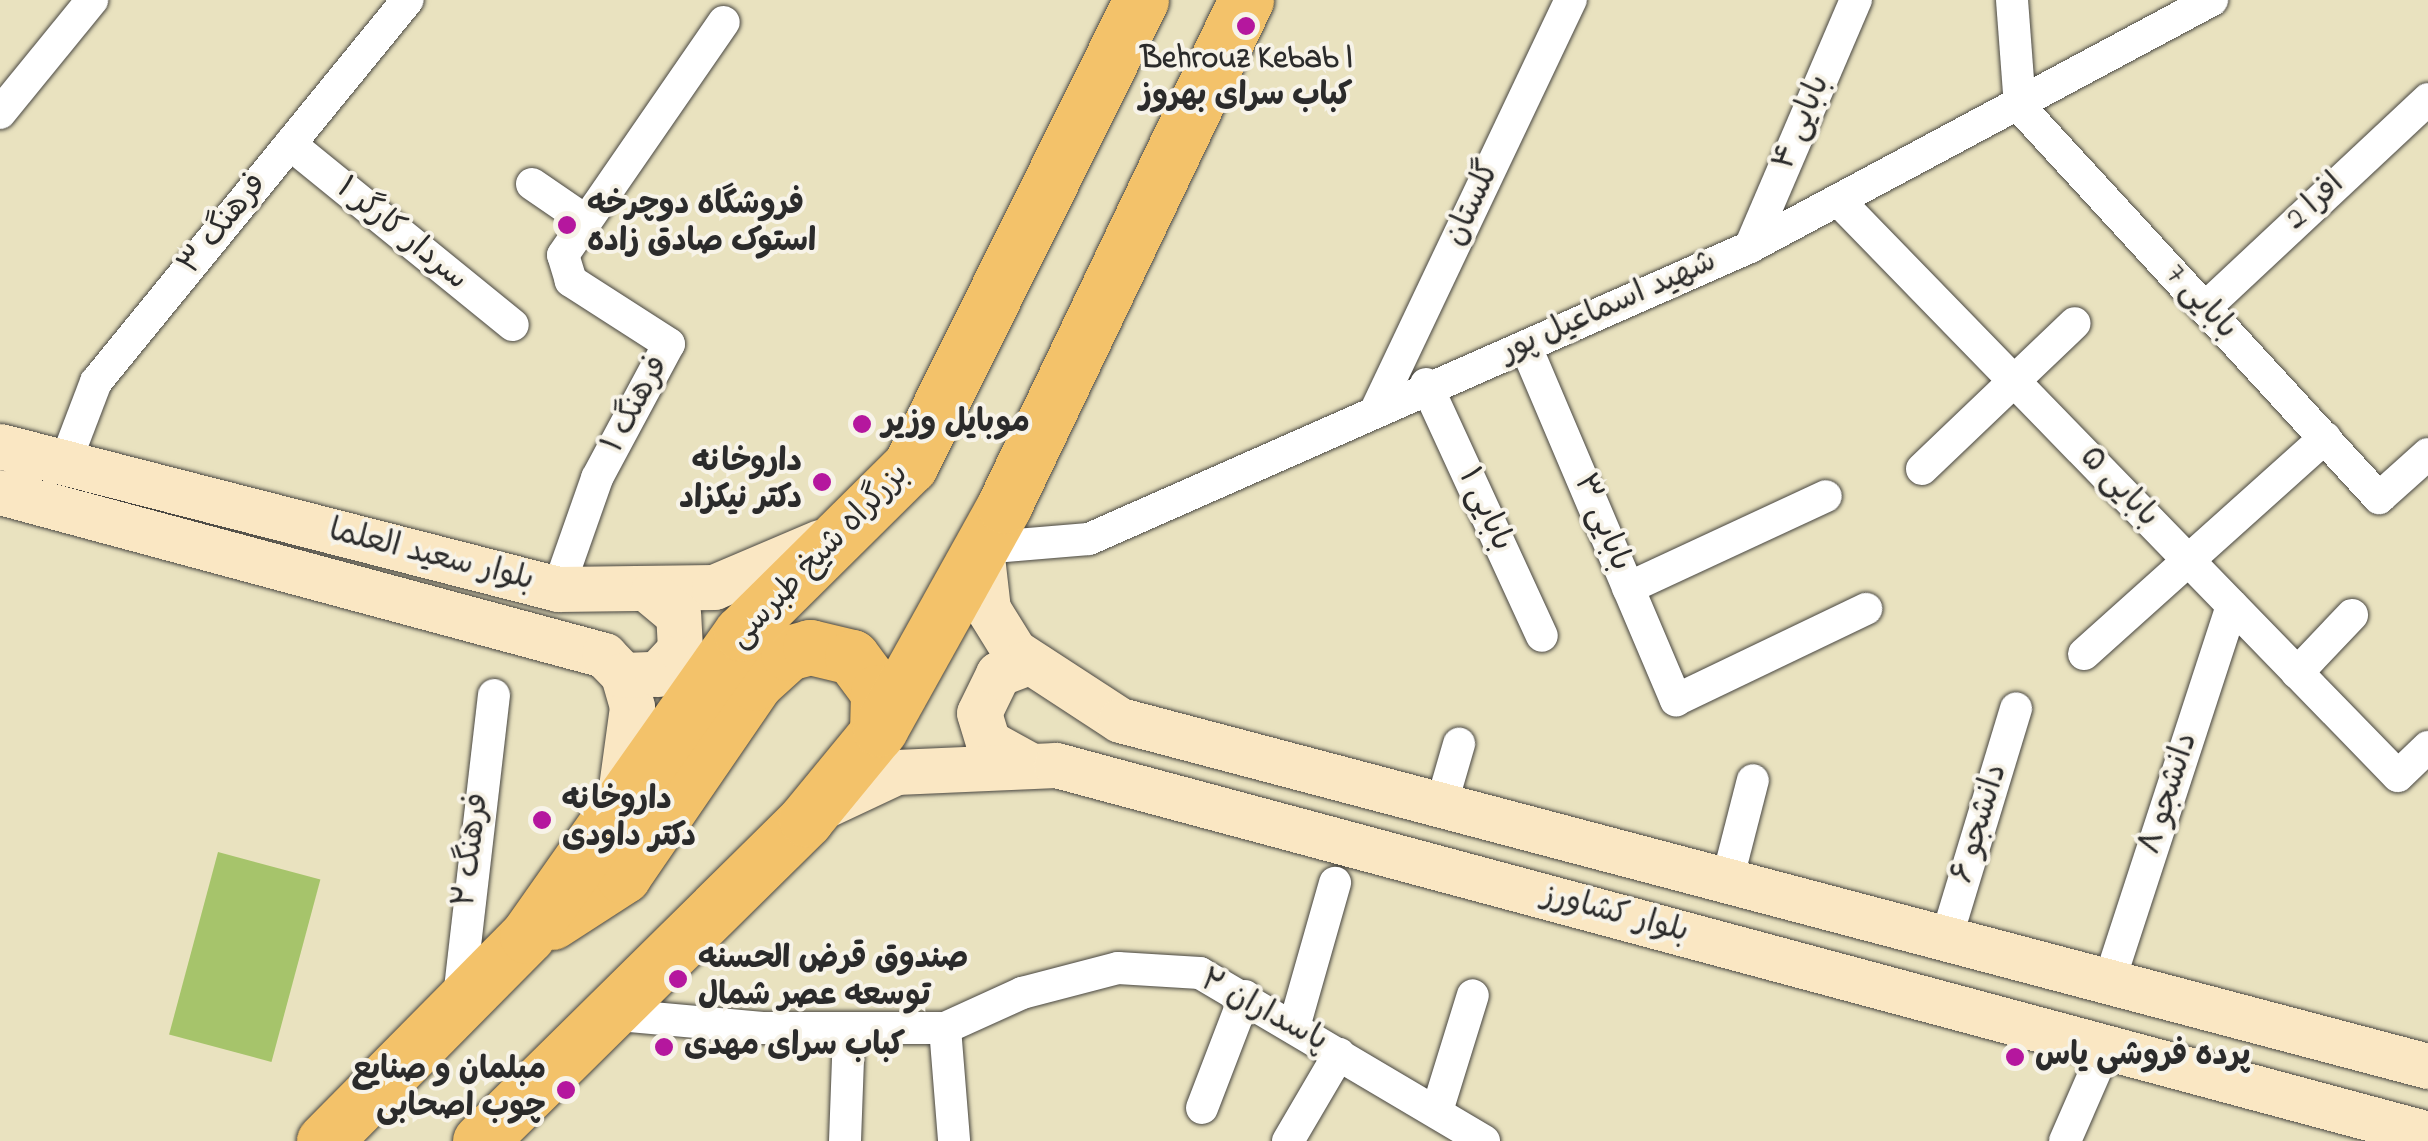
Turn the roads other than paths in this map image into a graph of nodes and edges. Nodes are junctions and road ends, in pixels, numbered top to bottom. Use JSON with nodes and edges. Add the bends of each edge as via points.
{"nodes":[{"id":1,"x":92,"y":0,"type":"edge"},
{"id":2,"x":408,"y":0,"type":"edge"},
{"id":3,"x":1141,"y":0,"type":"edge"},
{"id":4,"x":1246,"y":0,"type":"edge"},
{"id":5,"x":1571,"y":0,"type":"edge"},
{"id":6,"x":1856,"y":0,"type":"edge"},
{"id":7,"x":2012,"y":0,"type":"edge"},
{"id":8,"x":2212,"y":0,"type":"edge"},
{"id":9,"x":724,"y":22,"type":"dead end"},
{"id":10,"x":2428,"y":98,"type":"edge"},
{"id":11,"x":2020,"y":108,"type":"junction"},
{"id":12,"x":0,"y":112,"type":"edge"},
{"id":13,"x":290,"y":144,"type":"junction"},
{"id":14,"x":532,"y":184,"type":"dead end"},
{"id":15,"x":1838,"y":200,"type":"junction"},
{"id":16,"x":586,"y":222,"type":"junction"},
{"id":17,"x":1750,"y":246,"type":"junction"},
{"id":18,"x":2205,"y":308,"type":"junction"},
{"id":19,"x":2075,"y":323,"type":"dead end"},
{"id":20,"x":513,"y":325,"type":"dead end"},
{"id":21,"x":1526,"y":346,"type":"junction"},
{"id":22,"x":2013,"y":381,"type":"junction"},
{"id":23,"x":1426,"y":384,"type":"junction"},
{"id":24,"x":1377,"y":408,"type":"junction"},
{"id":25,"x":2325,"y":438,"type":"junction"},
{"id":26,"x":0,"y":446,"type":"edge"},
{"id":27,"x":2428,"y":454,"type":"edge"},
{"id":28,"x":66,"y":463,"type":"junction"},
{"id":29,"x":1922,"y":469,"type":"dead end"},
{"id":30,"x":0,"y":492,"type":"edge"},
{"id":31,"x":1826,"y":496,"type":"dead end"},
{"id":32,"x":857,"y":522,"type":"junction"},
{"id":33,"x":981,"y":548,"type":"junction"},
{"id":34,"x":2188,"y":560,"type":"junction"},
{"id":35,"x":1628,"y":588,"type":"junction"},
{"id":36,"x":558,"y":589,"type":"junction"},
{"id":37,"x":652,"y":593,"type":"junction"},
{"id":38,"x":2232,"y":606,"type":"junction"},
{"id":39,"x":1866,"y":609,"type":"dead end"},
{"id":40,"x":2352,"y":615,"type":"dead end"},
{"id":41,"x":1542,"y":636,"type":"dead end"},
{"id":42,"x":2084,"y":654,"type":"dead end"},
{"id":43,"x":1026,"y":663,"type":"junction"},
{"id":44,"x":2297,"y":673,"type":"junction"},
{"id":45,"x":623,"y":675,"type":"junction"},
{"id":46,"x":494,"y":695,"type":"dead end"},
{"id":47,"x":2016,"y":708,"type":"dead end"},
{"id":48,"x":876,"y":733,"type":"junction"},
{"id":49,"x":1459,"y":744,"type":"dead end"},
{"id":50,"x":2428,"y":747,"type":"edge"},
{"id":51,"x":1026,"y":763,"type":"junction"},
{"id":52,"x":1754,"y":780,"type":"dead end"},
{"id":53,"x":1441,"y":806,"type":"junction"},
{"id":54,"x":617,"y":812,"type":"junction"},
{"id":55,"x":806,"y":819,"type":"junction"},
{"id":56,"x":1727,"y":881,"type":"junction"},
{"id":57,"x":1335,"y":882,"type":"dead end"},
{"id":58,"x":527,"y":936,"type":"junction"},
{"id":59,"x":1946,"y":939,"type":"junction"},
{"id":60,"x":2109,"y":982,"type":"junction"},
{"id":61,"x":1473,"y":995,"type":"dead end"},
{"id":62,"x":1246,"y":996,"type":"junction"},
{"id":63,"x":458,"y":1006,"type":"junction"},
{"id":64,"x":608,"y":1014,"type":"junction"},
{"id":65,"x":1294,"y":1027,"type":"junction"},
{"id":66,"x":945,"y":1028,"type":"junction"},
{"id":67,"x":849,"y":1032,"type":"junction"},
{"id":68,"x":2106,"y":1047,"type":"junction"},
{"id":69,"x":1339,"y":1054,"type":"junction"},
{"id":70,"x":2428,"y":1066,"type":"edge"},
{"id":71,"x":1202,"y":1108,"type":"dead end"},
{"id":72,"x":1437,"y":1112,"type":"junction"},
{"id":73,"x":2416,"y":1135,"type":"edge"},
{"id":74,"x":324,"y":1141,"type":"edge"},
{"id":75,"x":480,"y":1141,"type":"edge"},
{"id":76,"x":845,"y":1141,"type":"edge"},
{"id":77,"x":954,"y":1141,"type":"edge"},
{"id":78,"x":1288,"y":1141,"type":"edge"},
{"id":79,"x":1484,"y":1141,"type":"edge"},
{"id":80,"x":2065,"y":1141,"type":"edge"}],
"edges":[{"from":1,"to":12,"type":"street"},
{"from":2,"to":13,"type":"street","name":"فرهنگ ۳"},
{"from":3,"to":32,"type":"highway","name":"بزرگراه شیخ طبرسی","via":[[930,436]]},
{"from":4,"to":33,"type":"highway"},
{"from":5,"to":24,"type":"street","name":"گلستان"},
{"from":6,"to":17,"type":"street","name":"بابایی ۴"},
{"from":7,"to":11,"type":"street"},
{"from":8,"to":11,"type":"street","name":"شهید اسماعیل پور"},
{"from":9,"to":16,"type":"street","name":"فرهنگ ۱"},
{"from":10,"to":18,"type":"street","name":"افرا 2"},
{"from":11,"to":15,"type":"street","name":"شهید اسماعیل پور"},
{"from":11,"to":18,"type":"street","name":"بابایی 7"},
{"from":13,"to":20,"type":"street","name":"سردار کارگر ۱"},
{"from":13,"to":28,"type":"street","name":"فرهنگ ۳","via":[[96,382]]},
{"from":14,"to":16,"type":"street"},
{"from":15,"to":17,"type":"street","name":"شهید اسماعیل پور"},
{"from":15,"to":22,"type":"street","name":"بابایی ۵"},
{"from":16,"to":36,"type":"street","name":"فرهنگ ۱","via":[[560,269],[669,344],[668,362],[597,478]]},
{"from":17,"to":21,"type":"street","name":"شهید اسماعیل پور"},
{"from":18,"to":25,"type":"street","name":"بابایی 7"},
{"from":19,"to":22,"type":"street"},
{"from":21,"to":23,"type":"street","name":"شهید اسماعیل پور"},
{"from":21,"to":35,"type":"street","name":"بابایی ۳"},
{"from":22,"to":29,"type":"street"},
{"from":22,"to":34,"type":"street","name":"بابایی ۵"},
{"from":23,"to":24,"type":"street","name":"شهید اسماعیل پور"},
{"from":23,"to":41,"type":"street","name":"بابایی ۱"},
{"from":24,"to":33,"type":"street","name":"شهید اسماعیل پور","via":[[1089,539]]},
{"from":25,"to":27,"type":"street","name":"بابایی 7","via":[[2380,498]]},
{"from":25,"to":34,"type":"street"},
{"from":26,"to":28,"type":"main road","name":"بلوار سعید العلما"},
{"from":28,"to":36,"type":"main road","name":"بلوار سعید العلما"},
{"from":30,"to":45,"type":"main road","name":"بلوار سعید العلما","via":[[590,648]]},
{"from":31,"to":35,"type":"street"},
{"from":32,"to":37,"type":"main road","name":"بلوار سعید العلما","via":[[742,578]]},
{"from":32,"to":54,"type":"highway","name":"بزرگراه شیخ طبرسی","via":[[741,633]]},
{"from":33,"to":43,"type":"main road","name":"بلوار کشاورز","via":[[988,608]]},
{"from":33,"to":48,"type":"highway"},
{"from":34,"to":38,"type":"street","name":"بابایی ۵"},
{"from":34,"to":42,"type":"street"},
{"from":35,"to":39,"type":"street","name":"بابایی ۳","via":[[1676,700]]},
{"from":36,"to":37,"type":"main road","name":"بلوار سعید العلما"},
{"from":37,"to":45,"type":"main road","via":[[678,615],[680,649],[658,674]]},
{"from":38,"to":44,"type":"street","name":"بابایی ۵"},
{"from":38,"to":60,"type":"street","name":"دانشجو ۸"},
{"from":40,"to":44,"type":"street"},
{"from":43,"to":51,"type":"main road","via":[[988,685],[979,714],[988,742]]},
{"from":43,"to":53,"type":"main road","name":"بلوار کشاورز","via":[[1120,720]]},
{"from":44,"to":50,"type":"street","name":"بابایی ۵","via":[[2398,776]]},
{"from":45,"to":54,"type":"main road","via":[[631,722]]},
{"from":46,"to":63,"type":"street","name":"فرهنگ ۲"},
{"from":47,"to":59,"type":"street","name":"دانشجو ۶"},
{"from":48,"to":55,"type":"highway"},
{"from":48,"to":58,"type":"highway","via":[[878,692],[852,657],[810,646],[788,653],[755,683],[624,876]]},
{"from":49,"to":53,"type":"street"},
{"from":51,"to":55,"type":"main road","name":"بلوار کشاورز","via":[[874,776]]},
{"from":51,"to":68,"type":"main road","name":"بلوار کشاورز"},
{"from":52,"to":56,"type":"street"},
{"from":53,"to":56,"type":"main road","name":"بلوار کشاورز"},
{"from":54,"to":58,"type":"highway","name":"بزرگراه شیخ طبرسی"},
{"from":55,"to":64,"type":"highway"},
{"from":56,"to":59,"type":"main road","name":"بلوار کشاورز"},
{"from":57,"to":65,"type":"street"},
{"from":58,"to":63,"type":"highway","name":"بزرگراه شیخ طبرسی"},
{"from":59,"to":60,"type":"main road","name":"بلوار کشاورز"},
{"from":60,"to":70,"type":"main road","name":"بلوار کشاورز"},
{"from":61,"to":72,"type":"street"},
{"from":62,"to":65,"type":"street","name":"پاسداران ۲"},
{"from":62,"to":66,"type":"street","name":"پاسداران ۲","via":[[1200,973],[1118,968],[1022,993]]},
{"from":62,"to":71,"type":"street"},
{"from":63,"to":74,"type":"highway","name":"بزرگراه شیخ طبرسی"},
{"from":64,"to":67,"type":"street","name":"پاسداران ۲"},
{"from":64,"to":75,"type":"highway"},
{"from":65,"to":69,"type":"street","name":"پاسداران ۲"},
{"from":66,"to":67,"type":"street","name":"پاسداران ۲"},
{"from":66,"to":77,"type":"street"},
{"from":67,"to":76,"type":"street"},
{"from":68,"to":73,"type":"main road","name":"بلوار کشاورز"},
{"from":68,"to":80,"type":"street"},
{"from":69,"to":72,"type":"street","name":"پاسداران ۲"},
{"from":69,"to":78,"type":"street"},
{"from":72,"to":79,"type":"street","name":"پاسداران ۲"}]}
